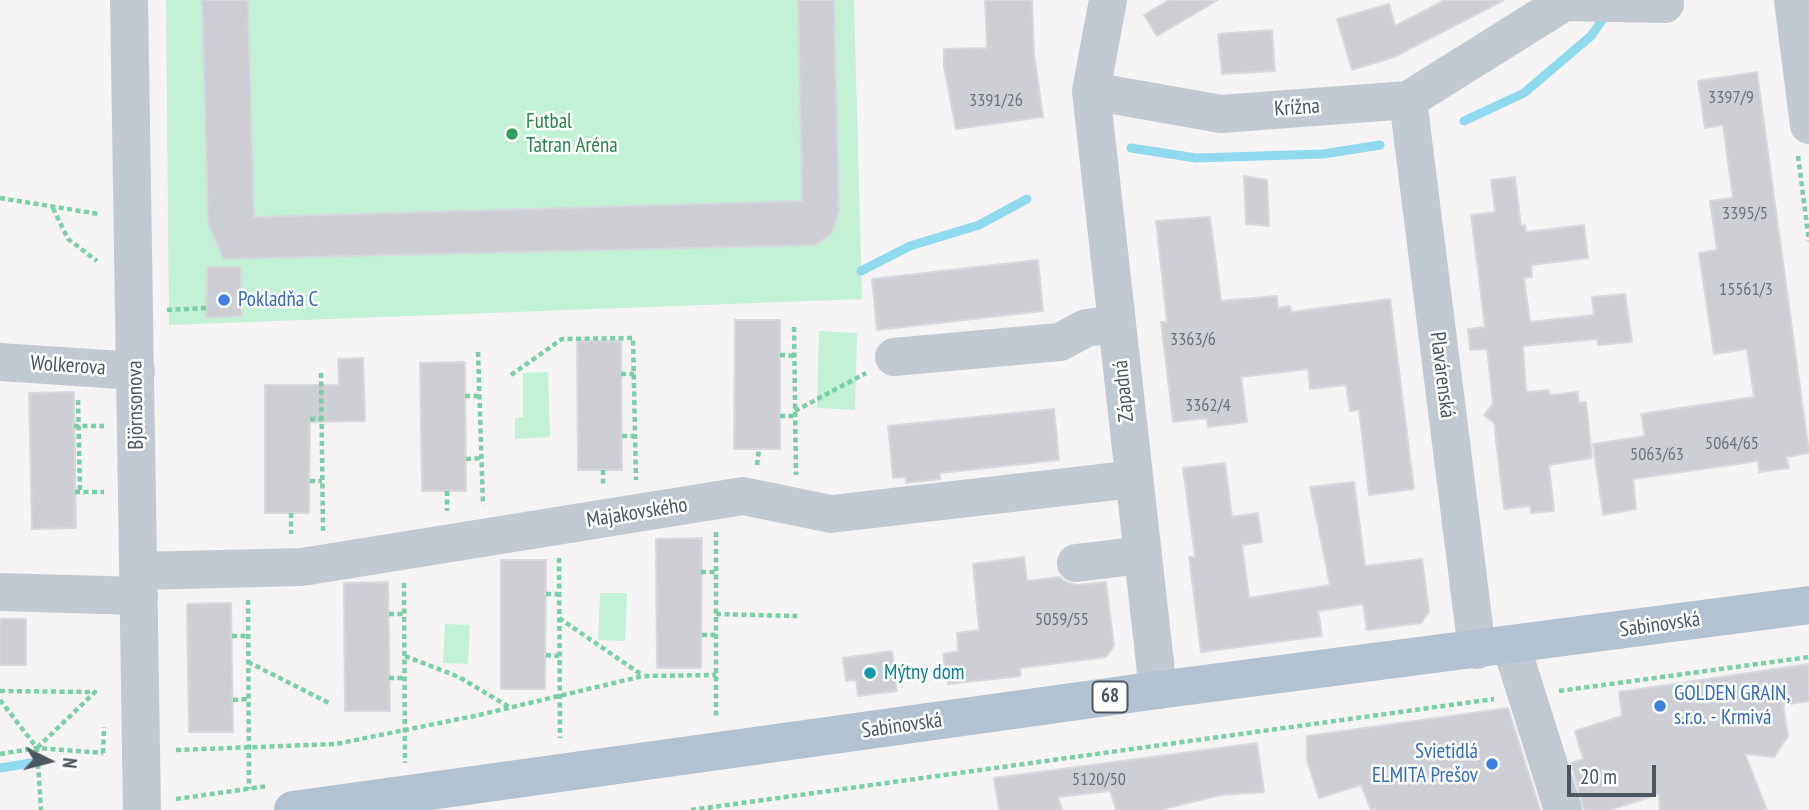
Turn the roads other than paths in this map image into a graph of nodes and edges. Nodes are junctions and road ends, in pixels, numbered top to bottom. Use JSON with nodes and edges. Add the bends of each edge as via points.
{"nodes":[{"id":1,"x":129,"y":0,"type":"edge"},
{"id":2,"x":1108,"y":0,"type":"edge"},
{"id":3,"x":1793,"y":0,"type":"edge"},
{"id":4,"x":1605,"y":3,"type":"edge"},
{"id":5,"x":1091,"y":91,"type":"junction"},
{"id":6,"x":1408,"y":100,"type":"junction"},
{"id":7,"x":1809,"y":125,"type":"edge"},
{"id":8,"x":1117,"y":324,"type":"junction"},
{"id":9,"x":894,"y":357,"type":"road end"},
{"id":10,"x":0,"y":362,"type":"edge"},
{"id":11,"x":136,"y":371,"type":"junction"},
{"id":12,"x":1134,"y":479,"type":"junction"},
{"id":13,"x":1143,"y":555,"type":"junction"},
{"id":14,"x":1076,"y":563,"type":"dead end"},
{"id":15,"x":139,"y":583,"type":"junction"},
{"id":16,"x":0,"y":592,"type":"edge"},
{"id":17,"x":1809,"y":605,"type":"edge"},
{"id":18,"x":1494,"y":647,"type":"junction"},
{"id":19,"x":1158,"y":690,"type":"junction"},
{"id":20,"x":403,"y":795,"type":"edge"},
{"id":21,"x":142,"y":810,"type":"edge"},
{"id":22,"x":293,"y":810,"type":"edge"},
{"id":23,"x":1563,"y":810,"type":"edge"}],
"edges":[{"from":1,"to":11,"type":"street","name":"Björnsonova"},
{"from":2,"to":5,"type":"street"},
{"from":3,"to":7,"type":"street"},
{"from":4,"to":6,"type":"street","name":"Krížna"},
{"from":5,"to":6,"type":"street","name":"Krížna","via":[[1221,114]]},
{"from":5,"to":8,"type":"street","name":"Západná"},
{"from":6,"to":18,"type":"street","name":"Plavárenská"},
{"from":8,"to":9,"type":"street","via":[[1086,328],[1060,342]]},
{"from":8,"to":12,"type":"street","name":"Západná"},
{"from":10,"to":11,"type":"street","name":"Wolkerova"},
{"from":11,"to":15,"type":"street","name":"Björnsonova"},
{"from":12,"to":13,"type":"street","name":"Západná"},
{"from":12,"to":15,"type":"street","name":"Majakovského","via":[[831,514],[743,496],[323,563]]},
{"from":13,"to":14,"type":"street"},
{"from":13,"to":19,"type":"street","name":"Západná"},
{"from":15,"to":16,"type":"street","name":"Majakovského"},
{"from":15,"to":21,"type":"street","name":"Björnsonova","via":[[158,757]]},
{"from":17,"to":18,"type":"main road","name":"Sabinovská","number":"68"},
{"from":18,"to":19,"type":"main road","name":"Sabinovská","number":"68"},
{"from":18,"to":23,"type":"street","via":[[1527,695]]},
{"from":19,"to":20,"type":"main road","name":"Sabinovská","number":"68"},
{"from":20,"to":22,"type":"main road","name":"Sabinovská","number":"68"}]}
